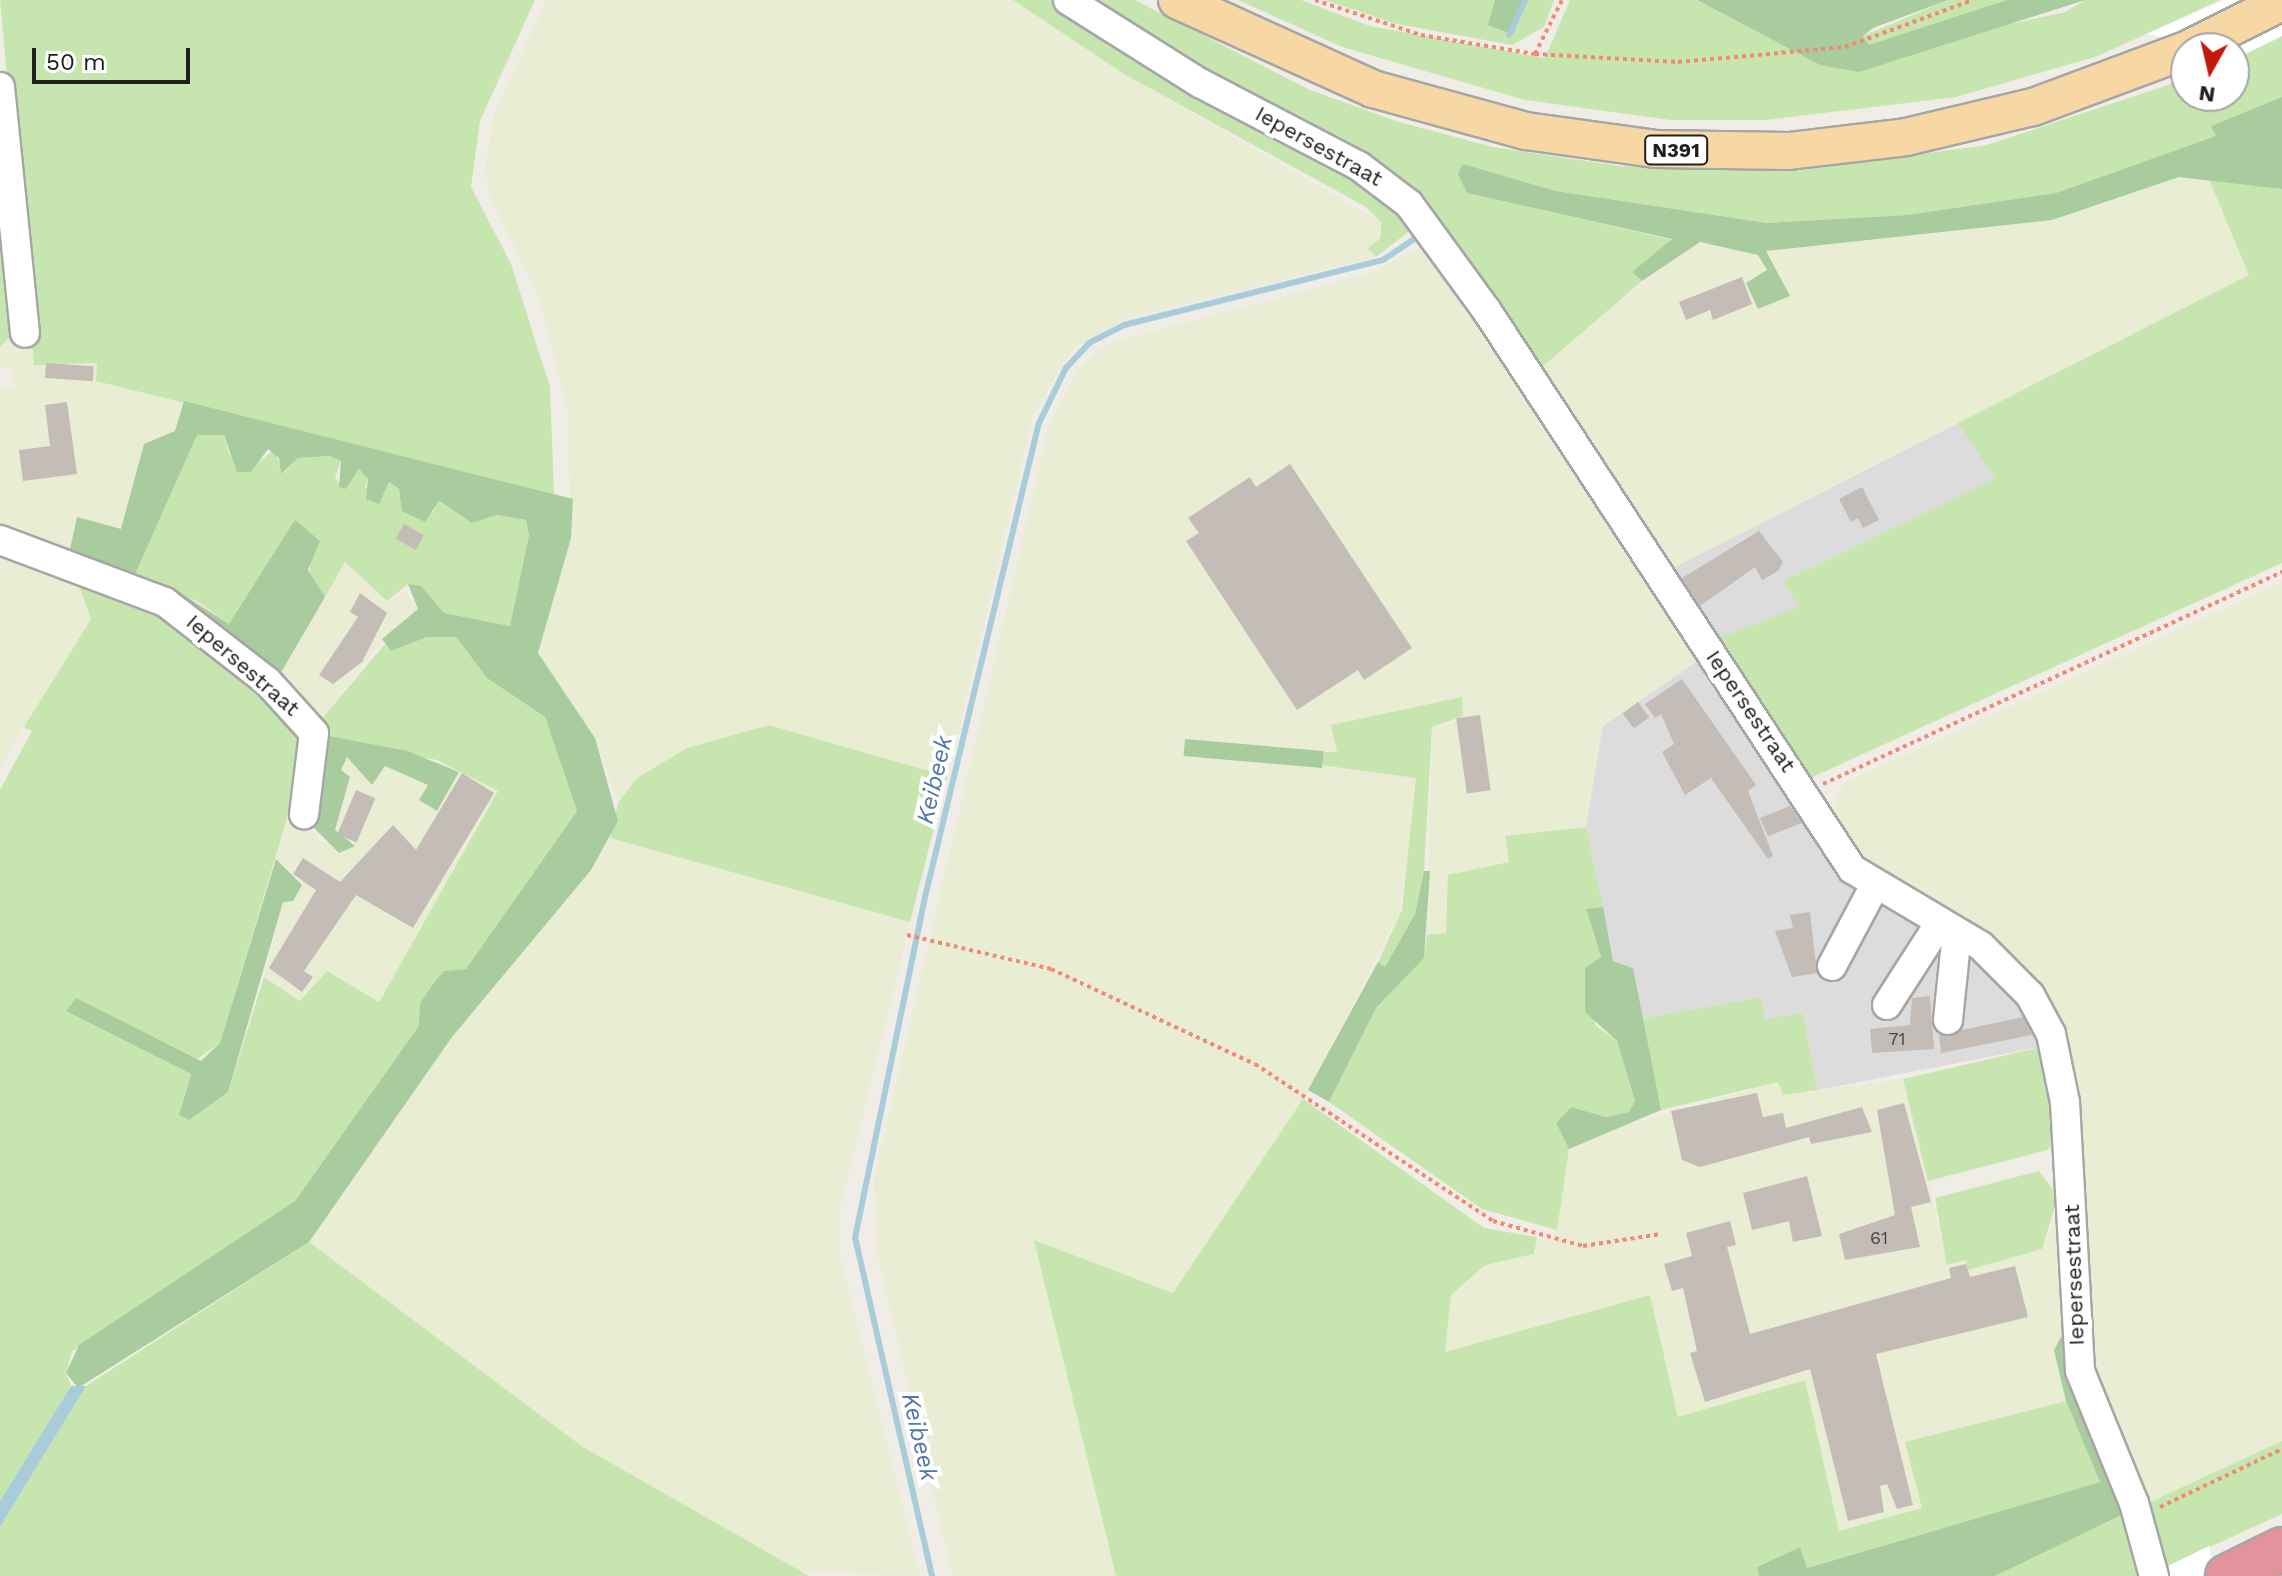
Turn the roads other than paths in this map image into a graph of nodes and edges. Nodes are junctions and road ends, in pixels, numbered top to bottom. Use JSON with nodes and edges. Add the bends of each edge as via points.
{"nodes":[{"id":1,"x":1068,"y":0,"type":"edge"},
{"id":2,"x":1177,"y":0,"type":"edge"},
{"id":3,"x":2282,"y":2,"type":"edge"},
{"id":4,"x":2222,"y":32,"type":"edge"},
{"id":5,"x":2170,"y":55,"type":"edge"},
{"id":6,"x":0,"y":87,"type":"edge"},
{"id":7,"x":4,"y":140,"type":"edge"},
{"id":8,"x":25,"y":333,"type":"dead end"},
{"id":9,"x":0,"y":540,"type":"edge"},
{"id":10,"x":304,"y":814,"type":"dead end"},
{"id":11,"x":1874,"y":887,"type":"junction"},
{"id":12,"x":1948,"y":929,"type":"junction"},
{"id":13,"x":1832,"y":966,"type":"dead end"},
{"id":14,"x":1887,"y":1005,"type":"dead end"},
{"id":15,"x":1948,"y":1020,"type":"dead end"},
{"id":16,"x":2282,"y":1549,"type":"edge"},
{"id":17,"x":2154,"y":1576,"type":"edge"},
{"id":18,"x":2227,"y":1576,"type":"edge"}],
"edges":[{"from":1,"to":11,"type":"street","name":"Iepersestraat","via":[[1200,83],[1359,166],[1409,204],[1806,791],[1835,847]]},
{"from":2,"to":5,"type":"main road","number":"N391","via":[[1373,89],[1526,131],[1655,149],[1789,151],[1906,137],[2033,107]]},
{"from":3,"to":4,"type":"main road","number":"N391"},
{"from":6,"to":7,"type":"street"},
{"from":7,"to":8,"type":"street"},
{"from":9,"to":10,"type":"street","name":"Iepersestraat","via":[[165,602],[267,681],[314,733]]},
{"from":11,"to":12,"type":"street","name":"Iepersestraat"},
{"from":11,"to":13,"type":"street"},
{"from":12,"to":14,"type":"street"},
{"from":12,"to":15,"type":"street"},
{"from":12,"to":17,"type":"street","name":"Iepersestraat","via":[[2017,976],[2051,1034],[2071,1152],[2075,1346],[2134,1503]]},
{"from":16,"to":18,"type":"highway"}]}
